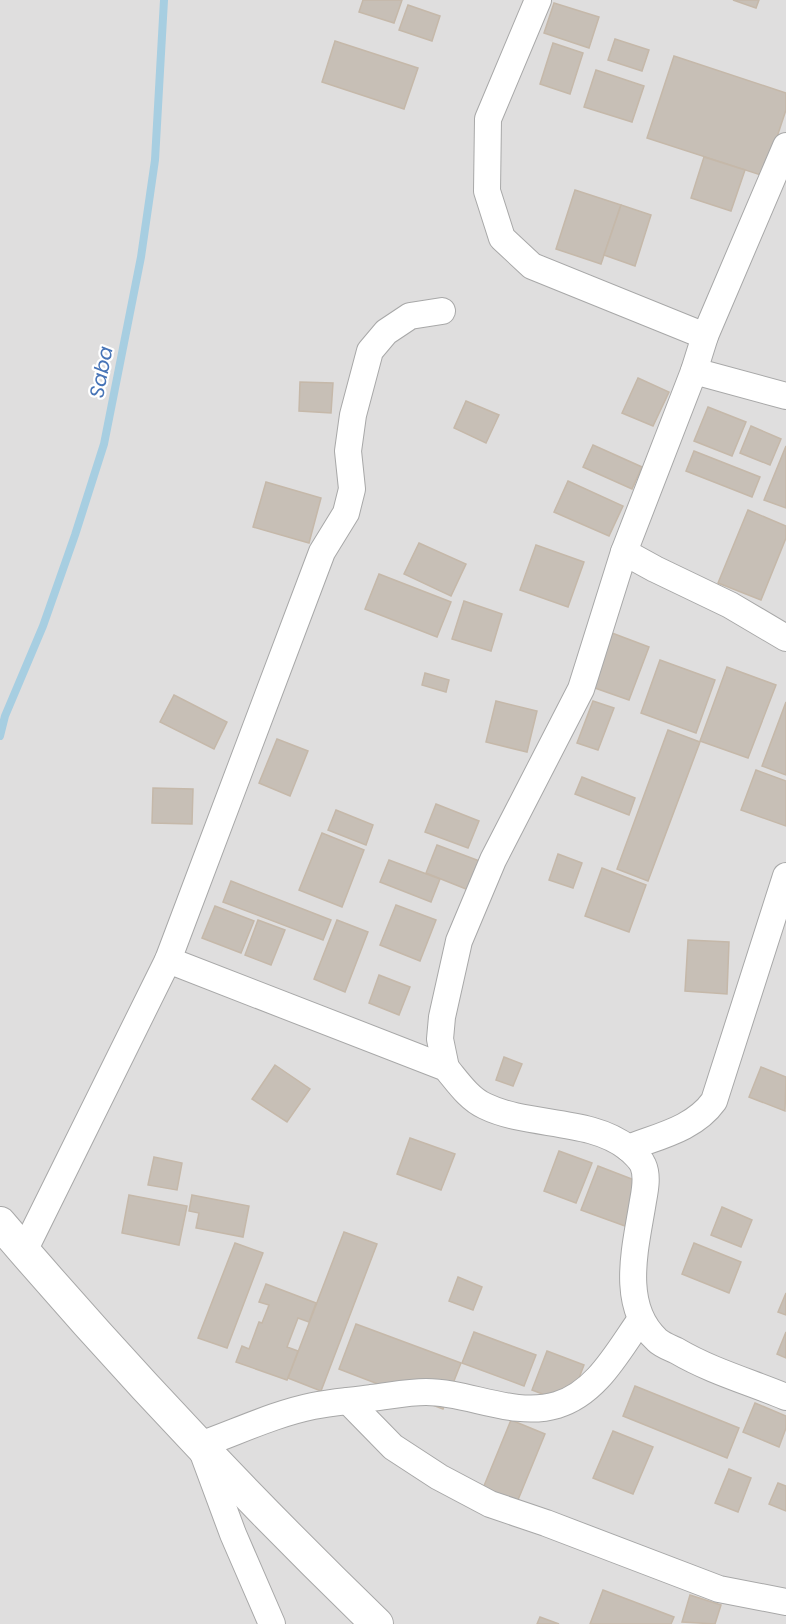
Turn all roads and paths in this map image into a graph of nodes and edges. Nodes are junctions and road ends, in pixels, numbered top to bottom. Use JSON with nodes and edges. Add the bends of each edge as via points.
{"nodes":[{"id":1,"x":538,"y":0,"type":"edge"},
{"id":2,"x":786,"y":146,"type":"edge"},
{"id":3,"x":442,"y":311,"type":"dead end"},
{"id":4,"x":705,"y":336,"type":"junction"},
{"id":5,"x":694,"y":370,"type":"junction"},
{"id":6,"x":786,"y":396,"type":"edge"},
{"id":7,"x":624,"y":552,"type":"junction"},
{"id":8,"x":786,"y":638,"type":"edge"},
{"id":9,"x":786,"y":876,"type":"edge"},
{"id":10,"x":168,"y":960,"type":"junction"},
{"id":11,"x":446,"y":1068,"type":"junction"},
{"id":12,"x":628,"y":1148,"type":"junction"},
{"id":13,"x":0,"y":1223,"type":"edge"},
{"id":14,"x":24,"y":1251,"type":"junction"},
{"id":15,"x":641,"y":1319,"type":"junction"},
{"id":16,"x":786,"y":1397,"type":"edge"},
{"id":17,"x":348,"y":1401,"type":"junction"},
{"id":18,"x":200,"y":1445,"type":"junction"},
{"id":19,"x":786,"y":1602,"type":"edge"},
{"id":20,"x":272,"y":1624,"type":"edge"},
{"id":21,"x":377,"y":1624,"type":"edge"}],
"edges":[{"from":1,"to":4,"type":"street","via":[[488,119],[487,191],[502,238],[532,266]]},
{"from":2,"to":4,"type":"street"},
{"from":3,"to":10,"type":"street","via":[[410,316],[386,332],[370,351],[352,415],[348,451],[352,489],[346,513],[322,552]]},
{"from":4,"to":5,"type":"street"},
{"from":5,"to":6,"type":"street"},
{"from":5,"to":7,"type":"street"},
{"from":7,"to":8,"type":"street"},
{"from":7,"to":11,"type":"street","via":[[581,689],[493,860],[459,941],[442,1017],[440,1039]]},
{"from":9,"to":12,"type":"street","via":[[714,1101],[688,1126]]},
{"from":10,"to":11,"type":"street"},
{"from":10,"to":14,"type":"street"},
{"from":11,"to":12,"type":"street","via":[[483,1106],[602,1134]]},
{"from":12,"to":15,"type":"street","via":[[643,1165],[646,1180],[633,1265],[635,1299]]},
{"from":13,"to":14,"type":"street"},
{"from":14,"to":18,"type":"street"},
{"from":15,"to":16,"type":"street","via":[[658,1341],[698,1363]]},
{"from":15,"to":17,"type":"street","via":[[595,1383],[556,1406],[509,1407],[452,1393],[424,1392]]},
{"from":17,"to":18,"type":"street","via":[[283,1415]]},
{"from":17,"to":19,"type":"street","via":[[393,1447],[490,1504],[719,1589]]},
{"from":18,"to":20,"type":"street"},
{"from":18,"to":21,"type":"street"}]}
